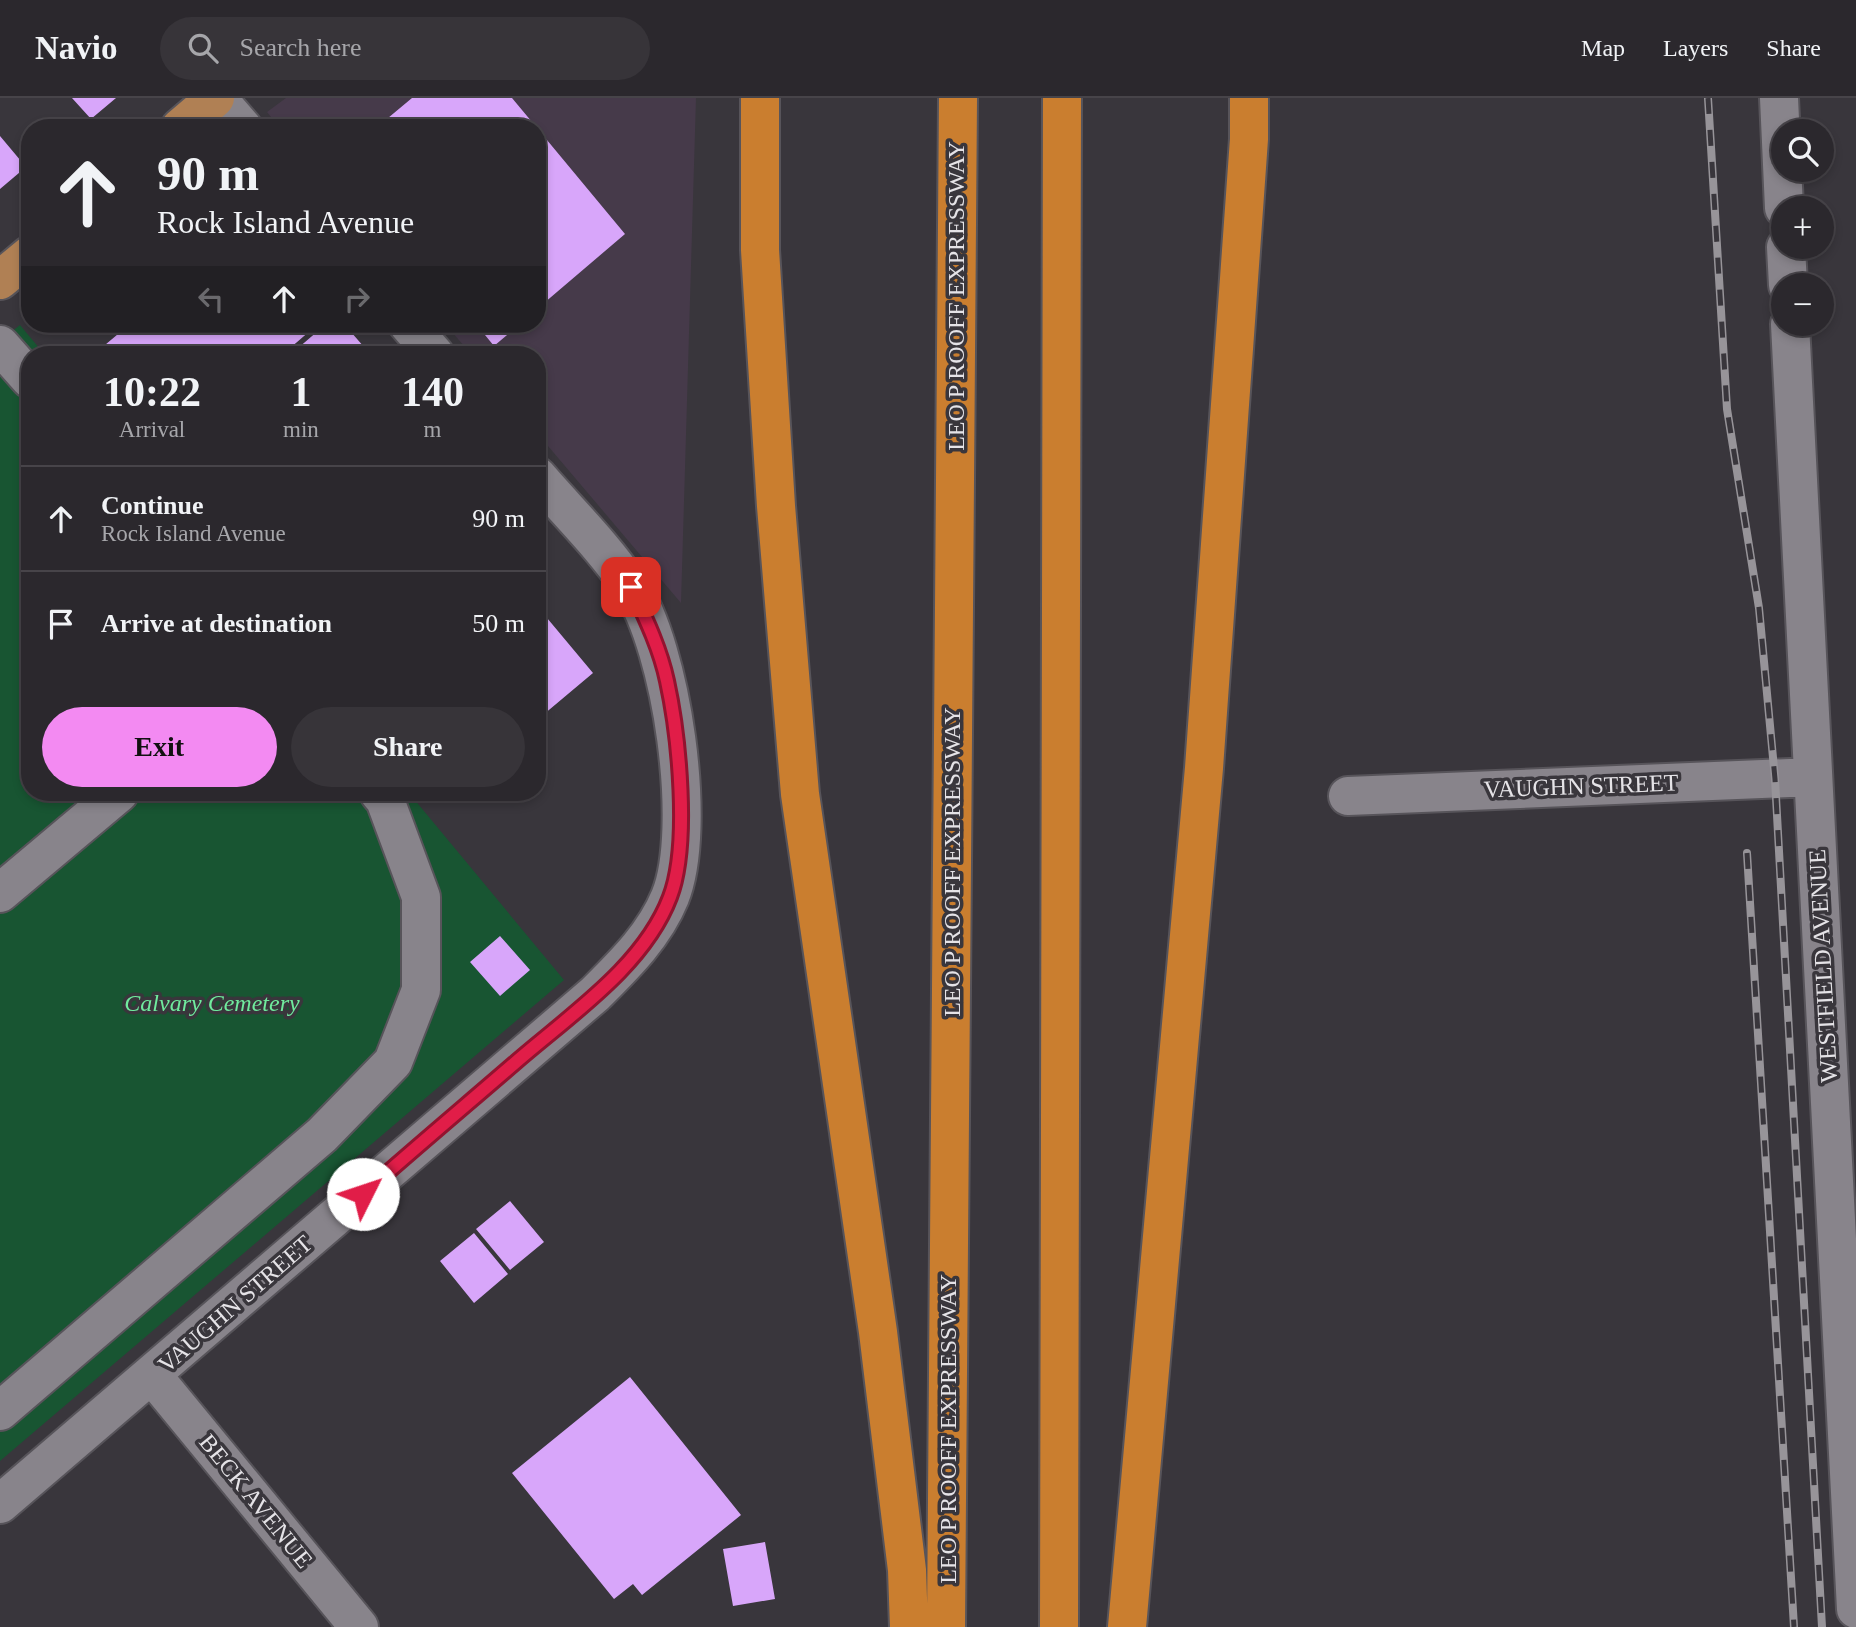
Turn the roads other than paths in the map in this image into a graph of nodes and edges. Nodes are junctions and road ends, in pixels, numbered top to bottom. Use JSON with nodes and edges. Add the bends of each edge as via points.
{"nodes":[{"id":1,"x":216,"y":98,"type":"edge"},
{"id":2,"x":760,"y":98,"type":"edge"},
{"id":3,"x":958,"y":98,"type":"edge"},
{"id":4,"x":1062,"y":98,"type":"edge"},
{"id":5,"x":1249,"y":98,"type":"edge"},
{"id":6,"x":1779,"y":98,"type":"edge"},
{"id":7,"x":191,"y":119,"type":"edge"},
{"id":8,"x":235,"y":119,"type":"edge"},
{"id":9,"x":1783,"y":196,"type":"edge"},
{"id":10,"x":21,"y":262,"type":"edge"},
{"id":11,"x":0,"y":280,"type":"edge"},
{"id":12,"x":1791,"y":336,"type":"edge"},
{"id":13,"x":0,"y":345,"type":"edge"},
{"id":14,"x":21,"y":369,"type":"edge"},
{"id":15,"x":546,"y":487,"type":"edge"},
{"id":16,"x":1813,"y":777,"type":"junction"},
{"id":17,"x":1349,"y":796,"type":"dead end"},
{"id":18,"x":109,"y":801,"type":"edge"},
{"id":19,"x":385,"y":801,"type":"edge"},
{"id":20,"x":0,"y":893,"type":"edge"},
{"id":21,"x":152,"y":1375,"type":"junction"},
{"id":22,"x":0,"y":1411,"type":"edge"},
{"id":23,"x":0,"y":1504,"type":"edge"},
{"id":24,"x":1856,"y":1609,"type":"edge"},
{"id":25,"x":359,"y":1627,"type":"edge"},
{"id":26,"x":909,"y":1627,"type":"edge"},
{"id":27,"x":946,"y":1627,"type":"edge"},
{"id":28,"x":1059,"y":1627,"type":"edge"},
{"id":29,"x":1127,"y":1627,"type":"edge"}],
"edges":[{"from":1,"to":7,"type":"main road"},
{"from":1,"to":8,"type":"street"},
{"from":2,"to":26,"type":"highway","via":[[760,250],[800,794],[878,1332]]},
{"from":3,"to":27,"type":"highway","name":"LEO P ROOFF EXPRESSWAY"},
{"from":4,"to":28,"type":"highway"},
{"from":5,"to":29,"type":"highway","via":[[1205,768]]},
{"from":6,"to":9,"type":"street"},
{"from":10,"to":11,"type":"main road"},
{"from":12,"to":16,"type":"street","name":"WESTFIELD AVENUE"},
{"from":13,"to":14,"type":"street"},
{"from":15,"to":21,"type":"street","name":"VAUGHN STREET","via":[[631,587],[667,681],[681,803],[680,853],[670,897],[651,932],[595,994]]},
{"from":16,"to":17,"type":"street","name":"VAUGHN STREET"},
{"from":16,"to":24,"type":"street","name":"WESTFIELD AVENUE"},
{"from":18,"to":20,"type":"street"},
{"from":19,"to":22,"type":"street","via":[[421,897],[421,990],[393,1062],[322,1135]]},
{"from":21,"to":23,"type":"street","name":"VAUGHN STREET"},
{"from":21,"to":25,"type":"street","name":"BECK AVENUE"}]}
